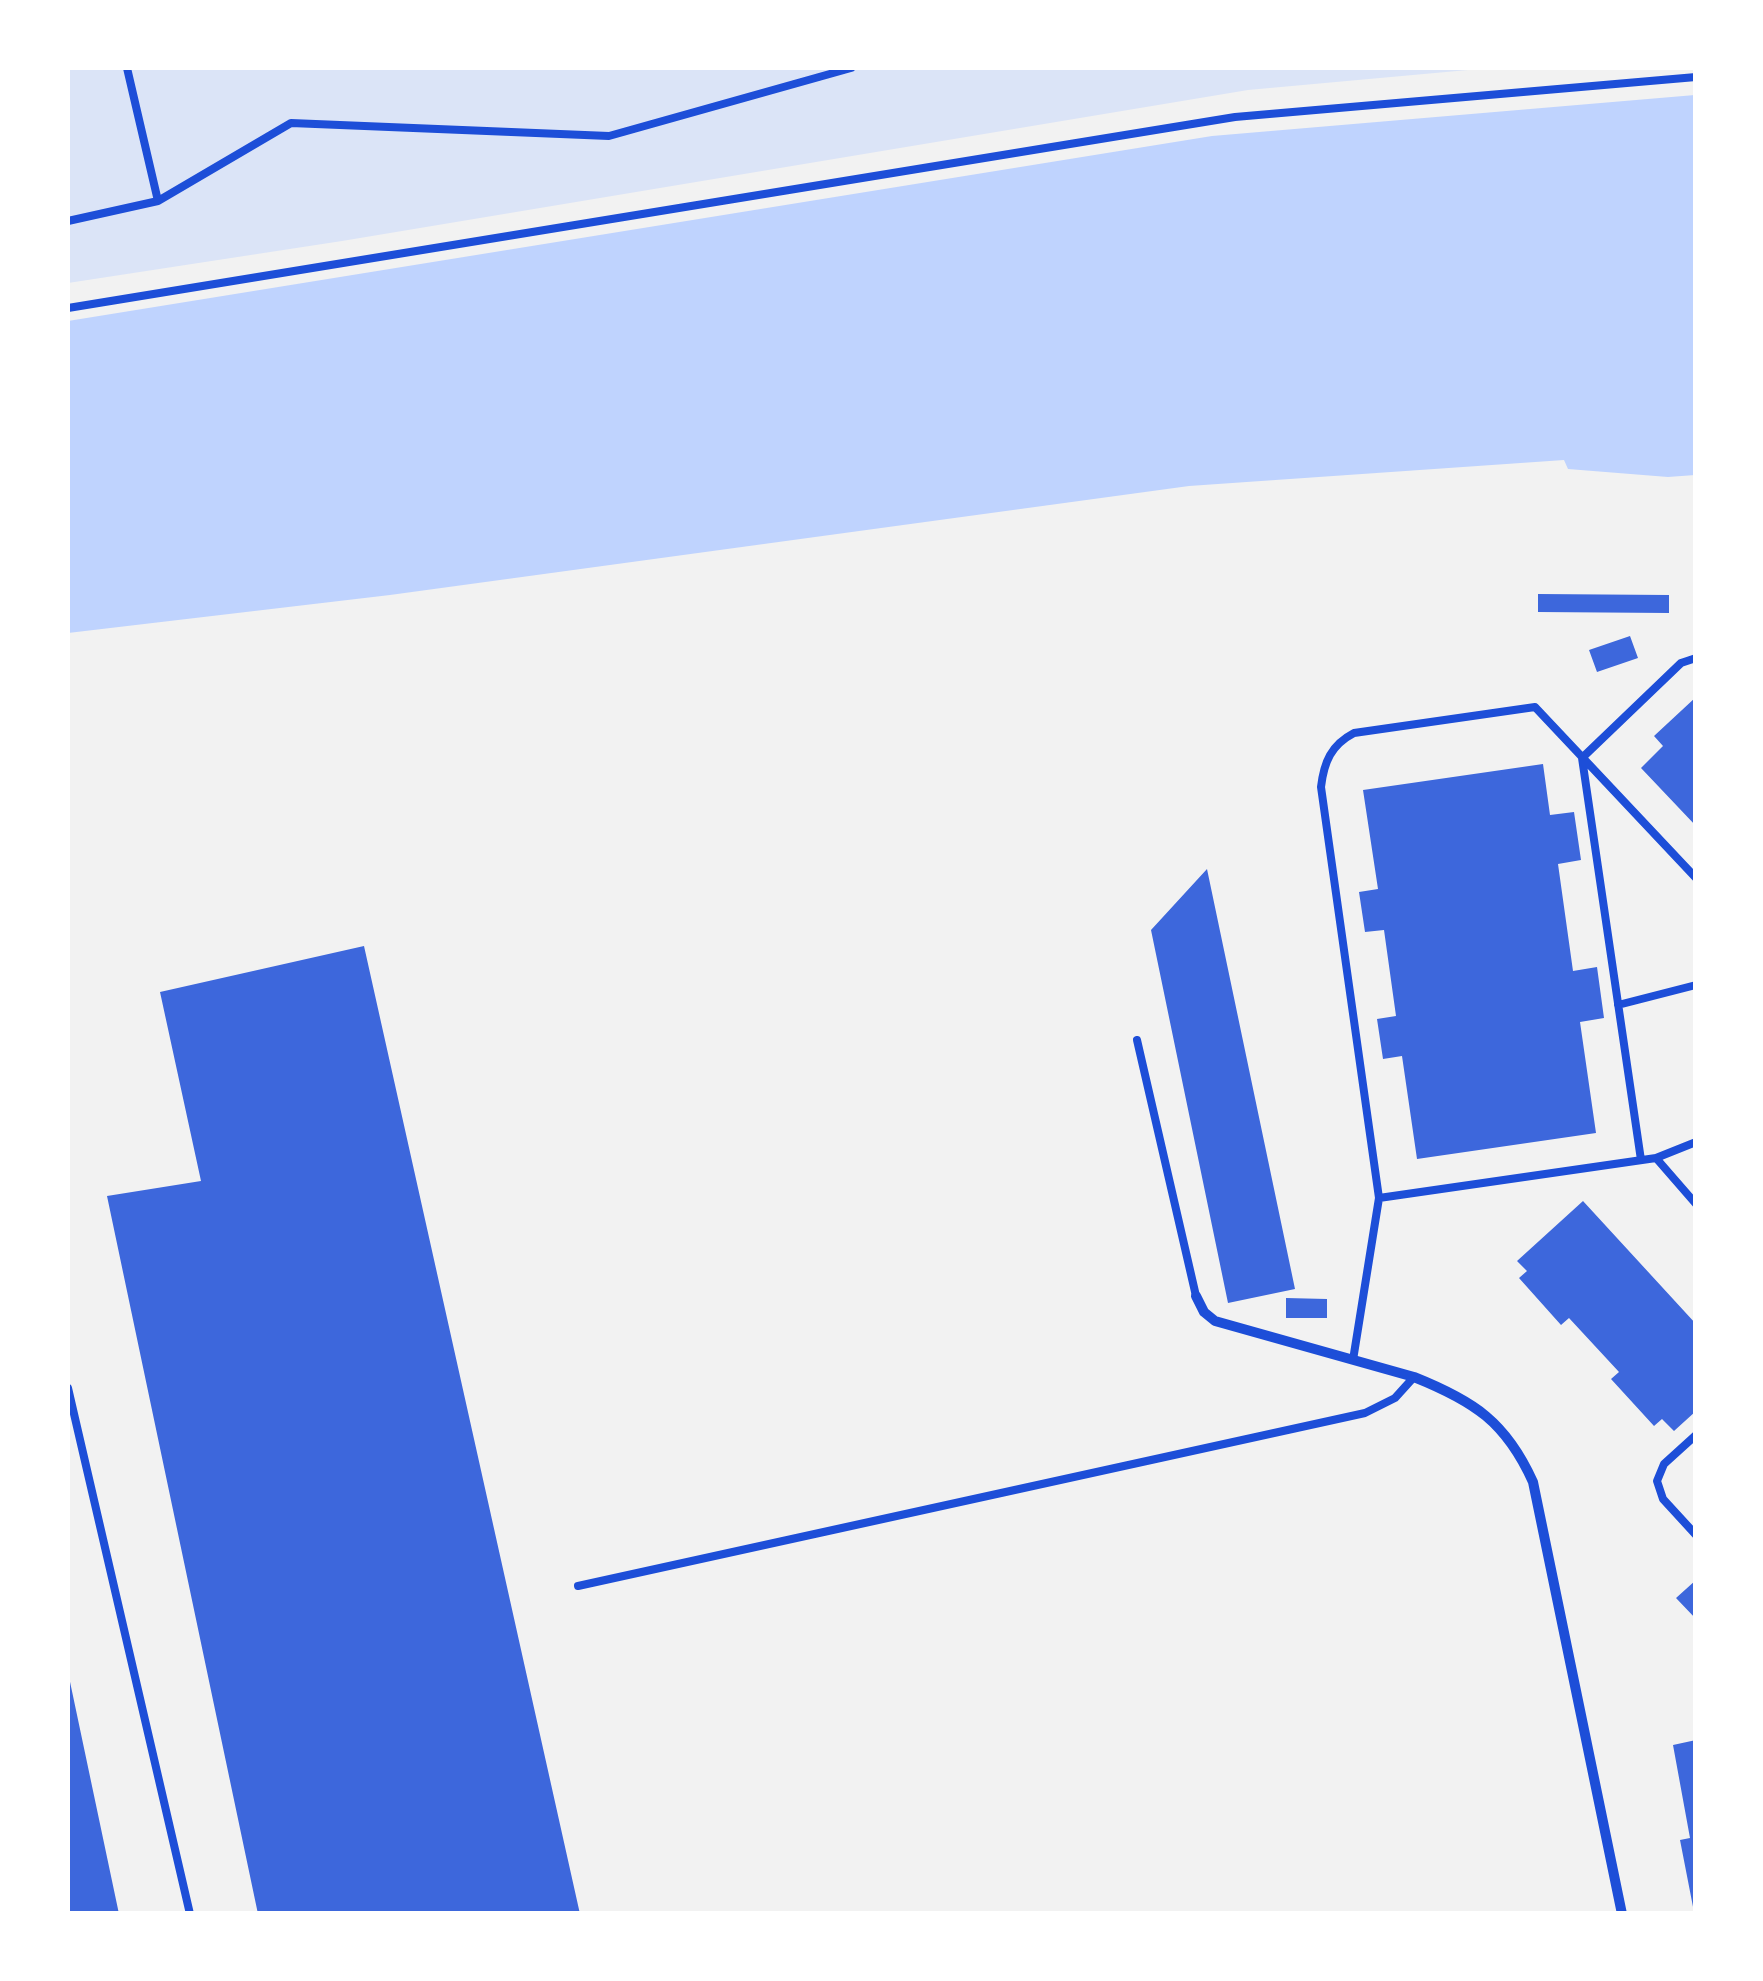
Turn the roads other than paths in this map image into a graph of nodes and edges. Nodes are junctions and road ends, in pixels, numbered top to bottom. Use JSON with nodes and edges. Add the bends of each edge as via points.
{"nodes":[{"id":1,"x":127,"y":68,"type":"edge"},
{"id":2,"x":851,"y":68,"type":"edge"},
{"id":3,"x":1696,"y":77,"type":"edge"},
{"id":4,"x":158,"y":201,"type":"junction"},
{"id":5,"x":68,"y":221,"type":"edge"},
{"id":6,"x":68,"y":308,"type":"edge"},
{"id":7,"x":1696,"y":658,"type":"edge"},
{"id":8,"x":1582,"y":758,"type":"junction"},
{"id":9,"x":1696,"y":878,"type":"edge"},
{"id":10,"x":1696,"y":985,"type":"edge"},
{"id":11,"x":1618,"y":1005,"type":"junction"},
{"id":12,"x":1137,"y":1040,"type":"dead end"},
{"id":13,"x":1696,"y":1142,"type":"edge"},
{"id":14,"x":1656,"y":1158,"type":"junction"},
{"id":15,"x":1641,"y":1160,"type":"junction"},
{"id":16,"x":1379,"y":1198,"type":"junction"},
{"id":17,"x":1696,"y":1204,"type":"edge"},
{"id":18,"x":1196,"y":1296,"type":"joint"},
{"id":19,"x":1354,"y":1360,"type":"junction"},
{"id":20,"x":1414,"y":1377,"type":"junction"},
{"id":21,"x":68,"y":1388,"type":"edge"},
{"id":22,"x":1696,"y":1435,"type":"edge"},
{"id":23,"x":1696,"y":1535,"type":"edge"},
{"id":24,"x":578,"y":1586,"type":"dead end"},
{"id":25,"x":190,"y":1914,"type":"edge"},
{"id":26,"x":1622,"y":1914,"type":"edge"}],
"edges":[{"from":1,"to":4,"type":"lane"},
{"from":2,"to":4,"type":"lane","via":[[609,136],[290,123]]},
{"from":3,"to":6,"type":"lane","via":[[1235,117]]},
{"from":4,"to":5,"type":"lane"},
{"from":7,"to":8,"type":"lane","via":[[1681,662]]},
{"from":8,"to":9,"type":"lane"},
{"from":8,"to":11,"type":"lane"},
{"from":8,"to":16,"type":"lane","via":[[1535,708],[1354,733],[1330,752],[1321,787]]},
{"from":10,"to":11,"type":"lane"},
{"from":11,"to":15,"type":"lane"},
{"from":12,"to":18,"type":"lane"},
{"from":13,"to":14,"type":"lane"},
{"from":14,"to":15,"type":"lane"},
{"from":14,"to":17,"type":"lane"},
{"from":15,"to":16,"type":"lane"},
{"from":16,"to":19,"type":"lane"},
{"from":18,"to":19,"type":"street","via":[[1216,1321]]},
{"from":19,"to":20,"type":"street"},
{"from":20,"to":24,"type":"lane","via":[[1396,1398],[1364,1412]]},
{"from":20,"to":26,"type":"street","via":[[1499,1426],[1519,1450],[1532,1482]]},
{"from":21,"to":25,"type":"lane"},
{"from":22,"to":23,"type":"lane","via":[[1664,1464],[1657,1481],[1663,1499]]}]}
